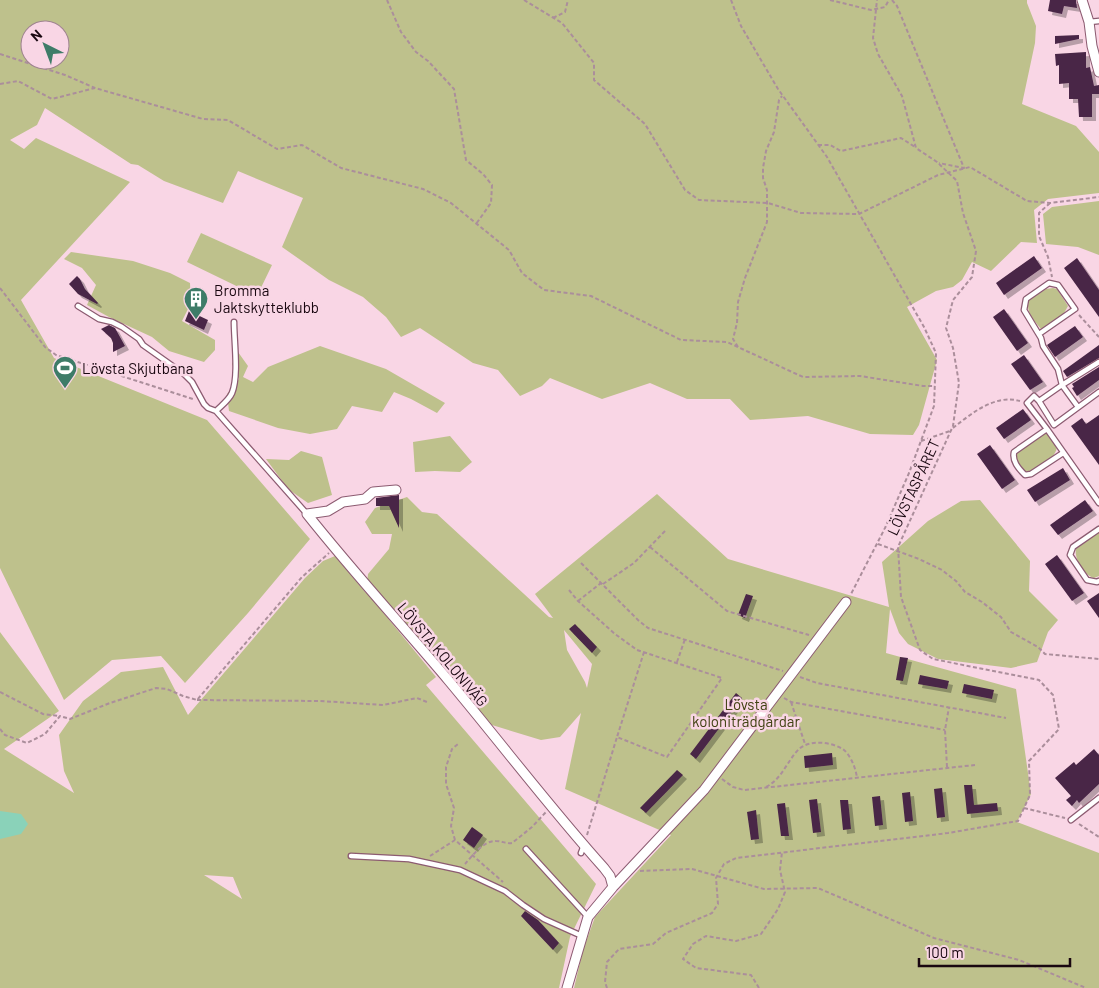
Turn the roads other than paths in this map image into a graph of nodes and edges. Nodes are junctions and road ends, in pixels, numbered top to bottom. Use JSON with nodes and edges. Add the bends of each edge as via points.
{"nodes":[{"id":1,"x":1082,"y":0,"type":"edge"},
{"id":2,"x":1099,"y":21,"type":"edge"},
{"id":3,"x":1089,"y":22,"type":"junction"},
{"id":4,"x":1099,"y":72,"type":"edge"},
{"id":5,"x":78,"y":306,"type":"dead end"},
{"id":6,"x":234,"y":322,"type":"dead end"},
{"id":7,"x":1039,"y":334,"type":"junction"},
{"id":8,"x":1099,"y":362,"type":"edge"},
{"id":9,"x":1062,"y":385,"type":"junction"},
{"id":10,"x":1098,"y":393,"type":"edge"},
{"id":11,"x":1039,"y":401,"type":"junction"},
{"id":12,"x":1078,"y":407,"type":"junction"},
{"id":13,"x":216,"y":411,"type":"junction"},
{"id":14,"x":1047,"y":429,"type":"junction"},
{"id":15,"x":1063,"y":453,"type":"junction"},
{"id":16,"x":396,"y":490,"type":"dead end"},
{"id":17,"x":1099,"y":503,"type":"edge"},
{"id":18,"x":307,"y":514,"type":"junction"},
{"id":19,"x":1099,"y":529,"type":"edge"},
{"id":20,"x":1099,"y":581,"type":"edge"},
{"id":21,"x":846,"y":602,"type":"road end"},
{"id":22,"x":509,"y":765,"type":"dead end"},
{"id":23,"x":520,"y":768,"type":"junction"},
{"id":24,"x":1099,"y":798,"type":"edge"},
{"id":25,"x":1071,"y":820,"type":"road end"},
{"id":26,"x":526,"y":849,"type":"dead end"},
{"id":27,"x":351,"y":856,"type":"dead end"},
{"id":28,"x":613,"y":886,"type":"junction"},
{"id":29,"x":588,"y":917,"type":"junction"},
{"id":30,"x":582,"y":936,"type":"junction"},
{"id":31,"x":567,"y":988,"type":"edge"}],
"edges":[{"from":1,"to":3,"type":"street"},
{"from":2,"to":3,"type":"lane"},
{"from":3,"to":4,"type":"street"},
{"from":5,"to":13,"type":"lane","via":[[139,339],[154,354],[184,374],[204,404]]},
{"from":6,"to":13,"type":"lane","via":[[236,362],[232,392]]},
{"from":7,"to":7,"type":"lane","via":[[1024,310],[1026,299],[1049,283],[1058,284],[1075,310]]},
{"from":7,"to":9,"type":"lane","via":[[1042,346],[1058,369]]},
{"from":8,"to":9,"type":"lane"},
{"from":9,"to":11,"type":"lane"},
{"from":9,"to":12,"type":"lane"},
{"from":10,"to":12,"type":"lane"},
{"from":11,"to":12,"type":"lane","via":[[1054,425]]},
{"from":11,"to":14,"type":"lane","via":[[1034,396],[1027,403]]},
{"from":13,"to":18,"type":"lane"},
{"from":14,"to":15,"type":"lane"},
{"from":14,"to":15,"type":"lane","via":[[1014,452],[1019,469],[1024,475],[1031,474]]},
{"from":15,"to":17,"type":"lane"},
{"from":16,"to":18,"type":"street","via":[[373,492],[365,499],[343,502],[328,511]]},
{"from":18,"to":23,"type":"street","name":"LÖVSTA KOLONIVÄG"},
{"from":19,"to":20,"type":"lane","via":[[1073,547],[1070,555],[1087,580]]},
{"from":21,"to":28,"type":"street","via":[[716,775]]},
{"from":22,"to":23,"type":"lane"},
{"from":23,"to":28,"type":"street","name":"LÖVSTA KOLONIVÄG","via":[[583,849],[610,876]]},
{"from":24,"to":25,"type":"lane"},
{"from":26,"to":29,"type":"lane"},
{"from":27,"to":30,"type":"lane","via":[[422,861],[460,870],[505,891],[544,919]]},
{"from":28,"to":29,"type":"street"},
{"from":29,"to":30,"type":"street"},
{"from":30,"to":31,"type":"street"}]}
